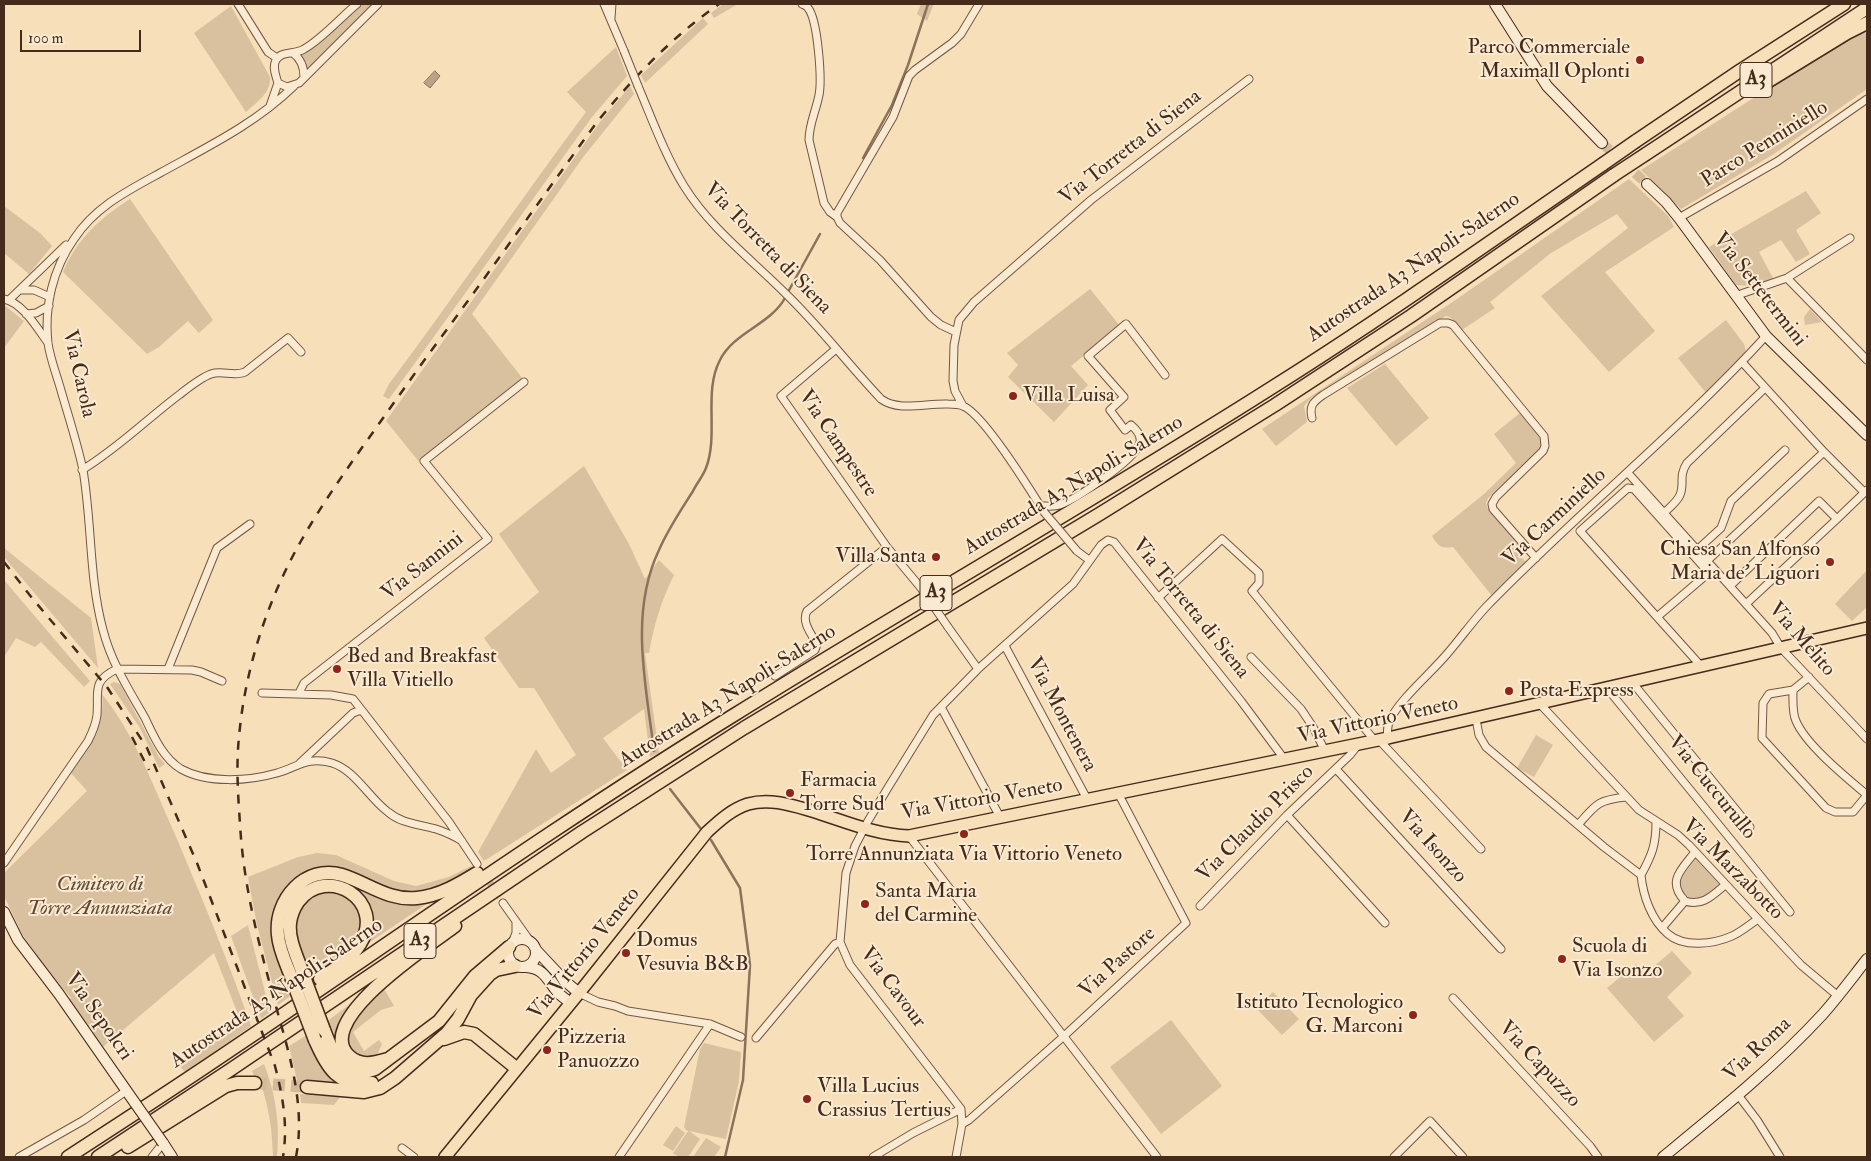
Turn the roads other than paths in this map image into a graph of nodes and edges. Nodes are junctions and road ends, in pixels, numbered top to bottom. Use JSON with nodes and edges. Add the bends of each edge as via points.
{"nodes":[{"id":1,"x":238,"y":4,"type":"edge"},
{"id":2,"x":357,"y":4,"type":"edge"},
{"id":3,"x":378,"y":4,"type":"edge"},
{"id":4,"x":604,"y":4,"type":"edge"},
{"id":5,"x":612,"y":4,"type":"edge"},
{"id":6,"x":802,"y":4,"type":"edge"},
{"id":7,"x":979,"y":4,"type":"edge"},
{"id":8,"x":1494,"y":4,"type":"edge"},
{"id":9,"x":1844,"y":4,"type":"edge"},
{"id":10,"x":1867,"y":8,"type":"edge"},
{"id":11,"x":611,"y":21,"type":"junction"},
{"id":12,"x":1867,"y":23,"type":"edge"},
{"id":13,"x":293,"y":53,"type":"junction"},
{"id":14,"x":277,"y":58,"type":"junction"},
{"id":15,"x":304,"y":77,"type":"junction"},
{"id":16,"x":1249,"y":79,"type":"dead end"},
{"id":17,"x":278,"y":83,"type":"junction"},
{"id":18,"x":294,"y":86,"type":"junction"},
{"id":19,"x":1867,"y":100,"type":"edge"},
{"id":20,"x":269,"y":109,"type":"junction"},
{"id":21,"x":1696,"y":119,"type":"junction"},
{"id":22,"x":1602,"y":143,"type":"tunnel mouth"},
{"id":23,"x":1647,"y":184,"type":"tunnel mouth"},
{"id":24,"x":837,"y":217,"type":"junction"},
{"id":25,"x":1679,"y":218,"type":"junction"},
{"id":26,"x":76,"y":236,"type":"junction"},
{"id":27,"x":1850,"y":238,"type":"dead end"},
{"id":28,"x":1787,"y":278,"type":"junction"},
{"id":29,"x":21,"y":290,"type":"junction"},
{"id":30,"x":1735,"y":296,"type":"junction"},
{"id":31,"x":50,"y":297,"type":"junction"},
{"id":32,"x":7,"y":300,"type":"edge"},
{"id":33,"x":49,"y":306,"type":"junction"},
{"id":34,"x":26,"y":314,"type":"junction"},
{"id":35,"x":956,"y":332,"type":"junction"},
{"id":36,"x":1766,"y":336,"type":"junction"},
{"id":37,"x":48,"y":343,"type":"junction"},
{"id":38,"x":836,"y":349,"type":"junction"},
{"id":39,"x":301,"y":352,"type":"dead end"},
{"id":40,"x":1867,"y":360,"type":"edge"},
{"id":41,"x":1742,"y":362,"type":"junction"},
{"id":42,"x":1165,"y":375,"type":"dead end"},
{"id":43,"x":524,"y":382,"type":"dead end"},
{"id":44,"x":1766,"y":388,"type":"junction"},
{"id":45,"x":963,"y":406,"type":"junction"},
{"id":46,"x":1312,"y":418,"type":"dead end"},
{"id":47,"x":1867,"y":435,"type":"edge"},
{"id":48,"x":1786,"y":450,"type":"dead end"},
{"id":49,"x":1824,"y":452,"type":"junction"},
{"id":50,"x":82,"y":470,"type":"junction"},
{"id":51,"x":1628,"y":473,"type":"junction"},
{"id":52,"x":1866,"y":491,"type":"edge"},
{"id":53,"x":1042,"y":509,"type":"junction"},
{"id":54,"x":1664,"y":513,"type":"junction"},
{"id":55,"x":1837,"y":519,"type":"junction"},
{"id":56,"x":250,"y":524,"type":"dead end"},
{"id":57,"x":887,"y":547,"type":"junction"},
{"id":58,"x":1697,"y":550,"type":"junction"},
{"id":59,"x":1536,"y":558,"type":"junction"},
{"id":60,"x":1089,"y":560,"type":"junction"},
{"id":61,"x":1707,"y":561,"type":"junction"},
{"id":62,"x":1711,"y":570,"type":"junction"},
{"id":63,"x":1730,"y":586,"type":"junction"},
{"id":64,"x":1158,"y":598,"type":"junction"},
{"id":65,"x":1746,"y":604,"type":"junction"},
{"id":66,"x":1657,"y":617,"type":"junction"},
{"id":67,"x":1867,"y":628,"type":"edge"},
{"id":68,"x":1004,"y":646,"type":"junction"},
{"id":69,"x":1781,"y":648,"type":"junction"},
{"id":70,"x":1251,"y":658,"type":"dead end"},
{"id":71,"x":1701,"y":666,"type":"junction"},
{"id":72,"x":117,"y":669,"type":"junction"},
{"id":73,"x":168,"y":669,"type":"junction"},
{"id":74,"x":978,"y":669,"type":"junction"},
{"id":75,"x":775,"y":676,"type":"dead end"},
{"id":76,"x":1809,"y":677,"type":"junction"},
{"id":77,"x":222,"y":681,"type":"dead end"},
{"id":78,"x":1632,"y":682,"type":"junction"},
{"id":79,"x":1606,"y":687,"type":"junction"},
{"id":80,"x":1793,"y":690,"type":"junction"},
{"id":81,"x":262,"y":693,"type":"dead end"},
{"id":82,"x":299,"y":693,"type":"junction"},
{"id":83,"x":1540,"y":704,"type":"junction"},
{"id":84,"x":941,"y":707,"type":"junction"},
{"id":85,"x":360,"y":710,"type":"junction"},
{"id":86,"x":1476,"y":719,"type":"junction"},
{"id":87,"x":1867,"y":739,"type":"edge"},
{"id":88,"x":1380,"y":740,"type":"junction"},
{"id":89,"x":1358,"y":745,"type":"junction"},
{"id":90,"x":1325,"y":751,"type":"junction"},
{"id":91,"x":1285,"y":760,"type":"junction"},
{"id":92,"x":300,"y":763,"type":"junction"},
{"id":93,"x":1336,"y":768,"type":"junction"},
{"id":94,"x":1118,"y":793,"type":"junction"},
{"id":95,"x":1626,"y":797,"type":"junction"},
{"id":96,"x":1087,"y":799,"type":"junction"},
{"id":97,"x":1287,"y":815,"type":"junction"},
{"id":98,"x":576,"y":816,"type":"junction"},
{"id":99,"x":1000,"y":817,"type":"junction"},
{"id":100,"x":1656,"y":822,"type":"junction"},
{"id":101,"x":1578,"y":825,"type":"junction"},
{"id":102,"x":865,"y":827,"type":"junction"},
{"id":103,"x":1750,"y":827,"type":"dead end"},
{"id":104,"x":909,"y":836,"type":"junction"},
{"id":105,"x":462,"y":841,"type":"junction"},
{"id":106,"x":1481,"y":849,"type":"dead end"},
{"id":107,"x":1695,"y":852,"type":"junction"},
{"id":108,"x":4,"y":863,"type":"edge"},
{"id":109,"x":477,"y":864,"type":"dead end"},
{"id":110,"x":1641,"y":875,"type":"junction"},
{"id":111,"x":512,"y":878,"type":"junction"},
{"id":112,"x":1725,"y":885,"type":"junction"},
{"id":113,"x":1685,"y":901,"type":"junction"},
{"id":114,"x":503,"y":903,"type":"tunnel mouth"},
{"id":115,"x":1200,"y":906,"type":"dead end"},
{"id":116,"x":4,"y":912,"type":"edge"},
{"id":117,"x":1790,"y":912,"type":"dead end"},
{"id":118,"x":1758,"y":919,"type":"junction"},
{"id":119,"x":516,"y":921,"type":"junction"},
{"id":120,"x":1385,"y":923,"type":"dead end"},
{"id":121,"x":1662,"y":928,"type":"junction"},
{"id":122,"x":840,"y":942,"type":"junction"},
{"id":123,"x":510,"y":945,"type":"junction"},
{"id":124,"x":533,"y":945,"type":"junction"},
{"id":125,"x":1501,"y":949,"type":"dead end"},
{"id":126,"x":1867,"y":959,"type":"edge"},
{"id":127,"x":520,"y":967,"type":"junction"},
{"id":128,"x":579,"y":993,"type":"junction"},
{"id":129,"x":1838,"y":996,"type":"junction"},
{"id":130,"x":1454,"y":998,"type":"dead end"},
{"id":131,"x":571,"y":1003,"type":"junction"},
{"id":132,"x":270,"y":1024,"type":"junction"},
{"id":133,"x":710,"y":1024,"type":"junction"},
{"id":134,"x":741,"y":1036,"type":"dead end"},
{"id":135,"x":1063,"y":1037,"type":"junction"},
{"id":136,"x":756,"y":1038,"type":"dead end"},
{"id":137,"x":433,"y":1046,"type":"junction"},
{"id":138,"x":388,"y":1059,"type":"junction"},
{"id":139,"x":410,"y":1063,"type":"junction"},
{"id":140,"x":516,"y":1068,"type":"junction"},
{"id":141,"x":254,"y":1083,"type":"tunnel mouth"},
{"id":142,"x":307,"y":1087,"type":"tunnel mouth"},
{"id":143,"x":126,"y":1090,"type":"junction"},
{"id":144,"x":1738,"y":1095,"type":"junction"},
{"id":145,"x":961,"y":1109,"type":"junction"},
{"id":146,"x":962,"y":1124,"type":"junction"},
{"id":147,"x":163,"y":1143,"type":"junction"},
{"id":148,"x":402,"y":1148,"type":"dead end"},
{"id":149,"x":19,"y":1157,"type":"edge"},
{"id":150,"x":68,"y":1157,"type":"edge"},
{"id":151,"x":98,"y":1157,"type":"edge"},
{"id":152,"x":108,"y":1157,"type":"edge"},
{"id":153,"x":152,"y":1157,"type":"edge"},
{"id":154,"x":172,"y":1157,"type":"edge"},
{"id":155,"x":414,"y":1157,"type":"edge"},
{"id":156,"x":445,"y":1157,"type":"edge"},
{"id":157,"x":620,"y":1157,"type":"edge"},
{"id":158,"x":873,"y":1157,"type":"edge"},
{"id":159,"x":956,"y":1157,"type":"edge"},
{"id":160,"x":1157,"y":1157,"type":"edge"},
{"id":161,"x":1394,"y":1157,"type":"edge"},
{"id":162,"x":1463,"y":1157,"type":"edge"},
{"id":163,"x":1598,"y":1157,"type":"edge"},
{"id":164,"x":1663,"y":1157,"type":"edge"},
{"id":165,"x":1780,"y":1157,"type":"edge"}],
"edges":[{"from":1,"to":14,"type":"street","via":[[268,52]]},
{"from":2,"to":13,"type":"street","via":[[307,48]]},
{"from":3,"to":15,"type":"street"},
{"from":4,"to":11,"type":"street","name":"Via Torretta di Siena"},
{"from":5,"to":11,"type":"street"},
{"from":6,"to":24,"type":"street","via":[[809,9],[813,20],[821,65],[820,95],[809,140],[824,203]]},
{"from":7,"to":24,"type":"street","via":[[961,34],[909,76],[893,117],[840,206]]},
{"from":8,"to":22,"type":"main road","via":[[1547,86]]},
{"from":9,"to":98,"type":"highway","name":"Autostrada A3 Napoli-Salerno","number":"A3","bridge":true,"via":[[1718,85],[1279,384],[735,714]]},
{"from":10,"to":21,"type":"highway","name":"Autostrada A3 Napoli-Salerno","number":"A3"},
{"from":11,"to":38,"type":"street","name":"Via Torretta di Siena","bridge":true,"via":[[668,155],[699,208]]},
{"from":12,"to":21,"type":"highway","via":[[1744,95]]},
{"from":13,"to":14,"type":"street"},
{"from":13,"to":15,"type":"street","via":[[300,61]]},
{"from":14,"to":17,"type":"street","via":[[275,75]]},
{"from":15,"to":18,"type":"street"},
{"from":16,"to":35,"type":"street","name":"Via Torretta di Siena","via":[[1092,200],[1001,277],[959,320]]},
{"from":17,"to":18,"type":"street"},
{"from":17,"to":20,"type":"street"},
{"from":18,"to":20,"type":"street","name":"Via Carola"},
{"from":19,"to":25,"type":"street","name":"Parco Penniniello","via":[[1778,162]]},
{"from":20,"to":26,"type":"street","name":"Via Carola","via":[[112,200]]},
{"from":21,"to":111,"type":"highway","name":"Autostrada A3 Napoli-Salerno","number":"A3","bridge":true,"via":[[1411,316],[1275,405],[744,728]]},
{"from":23,"to":25,"type":"main road","name":"Via Settetermini"},
{"from":24,"to":35,"type":"street","via":[[932,317]]},
{"from":25,"to":30,"type":"main road","name":"Via Settetermini"},
{"from":26,"to":29,"type":"street"},
{"from":26,"to":31,"type":"street","name":"Via Carola","via":[[57,268]]},
{"from":27,"to":28,"type":"street"},
{"from":28,"to":30,"type":"street"},
{"from":28,"to":40,"type":"street"},
{"from":29,"to":31,"type":"street","via":[[34,290]]},
{"from":29,"to":32,"type":"street"},
{"from":30,"to":36,"type":"main road","name":"Via Settetermini"},
{"from":31,"to":33,"type":"street","name":"Via Carola"},
{"from":32,"to":34,"type":"street"},
{"from":33,"to":34,"type":"street"},
{"from":33,"to":37,"type":"street","name":"Via Carola"},
{"from":34,"to":37,"type":"street"},
{"from":35,"to":45,"type":"street","name":"Via Torretta di Siena","via":[[953,381]]},
{"from":36,"to":41,"type":"street","name":"Via Carminiello"},
{"from":36,"to":47,"type":"main road","name":"Via Settetermini"},
{"from":37,"to":50,"type":"street","name":"Via Carola"},
{"from":38,"to":45,"type":"street","name":"Via Torretta di Siena","via":[[885,402]]},
{"from":38,"to":57,"type":"street","name":"Via Campestre","via":[[781,396]]},
{"from":39,"to":50,"type":"street","via":[[288,338],[245,372],[211,374],[160,409],[97,462]]},
{"from":41,"to":44,"type":"street"},
{"from":41,"to":51,"type":"street","name":"Via Carminiello"},
{"from":42,"to":53,"type":"street","via":[[1126,324],[1088,356],[1124,397],[1110,410],[1125,430],[1131,425],[1138,432],[1139,446],[1109,475],[1065,503]]},
{"from":43,"to":82,"type":"street","name":"Via Sannini","via":[[424,461],[488,539],[304,683]]},
{"from":44,"to":49,"type":"street"},
{"from":44,"to":54,"type":"street","via":[[1687,464],[1682,472],[1680,494]]},
{"from":45,"to":53,"type":"street","name":"Via Torretta di Siena","via":[[976,416],[1022,476]]},
{"from":46,"to":59,"type":"street","via":[[1310,408],[1323,395],[1440,323],[1453,325],[1544,436],[1543,451],[1492,504]]},
{"from":48,"to":58,"type":"street","via":[[1731,501],[1721,528]]},
{"from":49,"to":52,"type":"street"},
{"from":49,"to":61,"type":"street"},
{"from":50,"to":72,"type":"street","name":"Via Carola","via":[[96,598],[103,631]]},
{"from":51,"to":54,"type":"street","name":"Via Melito"},
{"from":51,"to":59,"type":"street","name":"Via Carminiello"},
{"from":52,"to":55,"type":"street"},
{"from":53,"to":60,"type":"street","name":"Via Torretta di Siena","bridge":true},
{"from":54,"to":58,"type":"street","name":"Via Melito"},
{"from":55,"to":63,"type":"street","via":[[1819,500]]},
{"from":55,"to":65,"type":"street"},
{"from":56,"to":73,"type":"street","via":[[217,548]]},
{"from":57,"to":74,"type":"street","name":"Via Campestre","bridge":true,"via":[[921,588]]},
{"from":57,"to":75,"type":"street","via":[[807,611],[805,621],[817,644],[815,650]]},
{"from":58,"to":61,"type":"street","name":"Via Melito"},
{"from":59,"to":88,"type":"street","name":"Via Carminiello","via":[[1486,607],[1400,706]]},
{"from":60,"to":64,"type":"street","name":"Via Torretta di Siena","via":[[1101,545],[1108,540],[1114,542]]},
{"from":60,"to":68,"type":"street","via":[[1073,584]]},
{"from":61,"to":62,"type":"street","name":"Via Melito"},
{"from":62,"to":63,"type":"street","name":"Via Melito"},
{"from":62,"to":66,"type":"street"},
{"from":62,"to":66,"type":"street","via":[[1634,489],[1628,488],[1580,531]]},
{"from":63,"to":65,"type":"street","name":"Via Melito"},
{"from":64,"to":88,"type":"street","via":[[1222,539],[1259,573],[1259,583],[1252,591]]},
{"from":64,"to":91,"type":"street","name":"Via Torretta di Siena"},
{"from":65,"to":69,"type":"street","name":"Via Melito","via":[[1772,632]]},
{"from":66,"to":71,"type":"street"},
{"from":67,"to":69,"type":"main road","name":"Via Vittorio Veneto"},
{"from":68,"to":74,"type":"street"},
{"from":68,"to":96,"type":"street","name":"Via Montenera"},
{"from":69,"to":71,"type":"main road","name":"Via Vittorio Veneto"},
{"from":69,"to":76,"type":"street","name":"Via Melito"},
{"from":70,"to":90,"type":"street","via":[[1301,709]]},
{"from":71,"to":78,"type":"main road","name":"Via Vittorio Veneto"},
{"from":72,"to":73,"type":"street"},
{"from":72,"to":92,"type":"street","name":"Via Carola","via":[[162,750],[182,769],[203,777],[253,778],[279,773]]},
{"from":72,"to":108,"type":"street","via":[[100,681],[97,688],[96,723],[88,741]]},
{"from":73,"to":77,"type":"street","via":[[201,672]]},
{"from":74,"to":84,"type":"street"},
{"from":76,"to":80,"type":"street"},
{"from":76,"to":87,"type":"street","name":"Via Melito"},
{"from":78,"to":79,"type":"main road","name":"Via Vittorio Veneto"},
{"from":78,"to":103,"type":"street"},
{"from":79,"to":83,"type":"main road","name":"Via Vittorio Veneto"},
{"from":79,"to":117,"type":"street","name":"Via Cuccurullo"},
{"from":80,"to":80,"type":"street","via":[[1769,694],[1763,703],[1762,738],[1826,808],[1835,812],[1853,812],[1867,795],[1803,734],[1795,720]]},
{"from":81,"to":82,"type":"street"},
{"from":82,"to":85,"type":"street","via":[[348,697]]},
{"from":83,"to":86,"type":"main road","name":"Via Vittorio Veneto"},
{"from":83,"to":95,"type":"street","name":"Via Marzabotto"},
{"from":84,"to":99,"type":"street"},
{"from":84,"to":102,"type":"street","via":[[924,728]]},
{"from":85,"to":92,"type":"street"},
{"from":85,"to":105,"type":"street","via":[[438,806]]},
{"from":86,"to":88,"type":"main road","name":"Via Vittorio Veneto"},
{"from":86,"to":101,"type":"street","name":"Via Vittorio Veneto","via":[[1479,735],[1486,747]]},
{"from":88,"to":89,"type":"main road","name":"Via Vittorio Veneto"},
{"from":88,"to":106,"type":"street"},
{"from":89,"to":90,"type":"main road","name":"Via Vittorio Veneto"},
{"from":89,"to":93,"type":"street","name":"Via Claudio Prisco"},
{"from":90,"to":91,"type":"main road","name":"Via Vittorio Veneto"},
{"from":91,"to":94,"type":"main road","name":"Via Vittorio Veneto"},
{"from":92,"to":105,"type":"street","via":[[319,761],[334,764],[346,770],[391,815]]},
{"from":93,"to":97,"type":"street","name":"Via Claudio Prisco"},
{"from":93,"to":125,"type":"street","name":"Via Isonzo"},
{"from":94,"to":96,"type":"main road","name":"Via Vittorio Veneto"},
{"from":94,"to":135,"type":"street","name":"Via Pastore","via":[[1186,923]]},
{"from":95,"to":100,"type":"street","name":"Via Marzabotto"},
{"from":95,"to":101,"type":"street","via":[[1602,801]]},
{"from":96,"to":99,"type":"main road","name":"Via Vittorio Veneto"},
{"from":97,"to":115,"type":"street","name":"Via Claudio Prisco"},
{"from":97,"to":120,"type":"street"},
{"from":98,"to":132,"type":"highway","name":"Autostrada A3 Napoli-Salerno","number":"A3"},
{"from":98,"to":139,"type":"highway","bridge":true,"via":[[546,829],[469,878],[433,895],[417,898],[389,896],[340,875],[330,874],[306,879],[288,893],[279,915],[279,942],[324,1060],[344,1080],[362,1084],[382,1080]]},
{"from":99,"to":104,"type":"main road","name":"Via Vittorio Veneto"},
{"from":100,"to":107,"type":"street","name":"Via Marzabotto","via":[[1678,835]]},
{"from":100,"to":110,"type":"street","via":[[1652,854]]},
{"from":101,"to":110,"type":"street","name":"Via Vittorio Veneto"},
{"from":102,"to":104,"type":"main road","name":"Via Vittorio Veneto"},
{"from":102,"to":122,"type":"street","name":"Via Cavour","via":[[846,873]]},
{"from":102,"to":128,"type":"main road","name":"Via Vittorio Veneto","via":[[785,803],[759,802],[733,811],[707,832]]},
{"from":104,"to":135,"type":"street"},
{"from":105,"to":109,"type":"street"},
{"from":107,"to":112,"type":"street","name":"Via Marzabotto"},
{"from":107,"to":113,"type":"street","via":[[1676,879],[1676,887]]},
{"from":110,"to":121,"type":"street","via":[[1650,910]]},
{"from":111,"to":138,"type":"highway","via":[[473,913],[407,961],[350,1014],[341,1035],[345,1052],[362,1064]]},
{"from":111,"to":151,"type":"highway","name":"Autostrada A3 Napoli-Salerno","number":"A3"},
{"from":112,"to":113,"type":"street","via":[[1703,902]]},
{"from":112,"to":118,"type":"street","name":"Via Marzabotto"},
{"from":113,"to":121,"type":"street"},
{"from":114,"to":119,"type":"street"},
{"from":116,"to":143,"type":"main road","name":"Via Sepolcri","via":[[18,940]]},
{"from":118,"to":121,"type":"street","via":[[1734,935],[1700,944],[1668,935]]},
{"from":118,"to":129,"type":"street","name":"Via Marzabotto","via":[[1801,965]]},
{"from":119,"to":123,"type":"street","via":[[516,933]]},
{"from":119,"to":124,"type":"street"},
{"from":122,"to":136,"type":"street"},
{"from":122,"to":145,"type":"street","name":"Via Cavour","via":[[850,965]]},
{"from":123,"to":124,"type":"main road","via":[[518,939]]},
{"from":123,"to":127,"type":"main road","via":[[509,959]]},
{"from":123,"to":138,"type":"highway","via":[[475,976],[439,1021]]},
{"from":124,"to":127,"type":"main road","via":[[535,960]]},
{"from":124,"to":128,"type":"main road"},
{"from":126,"to":129,"type":"main road","name":"Via Roma"},
{"from":127,"to":131,"type":"main road","via":[[543,972]]},
{"from":127,"to":137,"type":"highway","via":[[496,970],[483,980],[453,1026]]},
{"from":128,"to":131,"type":"main road","name":"Via Vittorio Veneto"},
{"from":128,"to":133,"type":"street","via":[[628,1012]]},
{"from":129,"to":144,"type":"main road","name":"Via Roma"},
{"from":130,"to":163,"type":"street","name":"Via Capuzzo"},
{"from":131,"to":140,"type":"main road","name":"Via Vittorio Veneto"},
{"from":132,"to":138,"type":"highway","bridge":true,"via":[[300,994],[346,960],[360,945],[367,928],[362,902],[350,892],[334,886],[309,890],[296,905],[290,922],[293,946],[303,974],[324,1030],[339,1061],[350,1070],[362,1073],[375,1070]]},
{"from":132,"to":150,"type":"highway","name":"Autostrada A3 Napoli-Salerno","number":"A3"},
{"from":133,"to":134,"type":"street"},
{"from":133,"to":157,"type":"street"},
{"from":135,"to":146,"type":"street","name":"Via Pastore"},
{"from":135,"to":160,"type":"street"},
{"from":137,"to":139,"type":"highway"},
{"from":137,"to":140,"type":"highway","via":[[457,1033],[474,1034]]},
{"from":139,"to":142,"type":"highway","via":[[395,1078],[373,1091]]},
{"from":140,"to":156,"type":"main road","name":"Via Vittorio Veneto"},
{"from":141,"to":152,"type":"highway","via":[[226,1086]]},
{"from":143,"to":147,"type":"main road","name":"Via Sepolcri","bridge":true},
{"from":143,"to":149,"type":"street","via":[[84,1120]]},
{"from":144,"to":164,"type":"main road","name":"Via Roma"},
{"from":144,"to":165,"type":"street"},
{"from":145,"to":146,"type":"street"},
{"from":145,"to":158,"type":"street"},
{"from":146,"to":159,"type":"street"},
{"from":147,"to":153,"type":"street"},
{"from":147,"to":154,"type":"main road","name":"Via Sepolcri"},
{"from":148,"to":155,"type":"street"},
{"from":161,"to":162,"type":"street","via":[[1430,1121]]}]}
